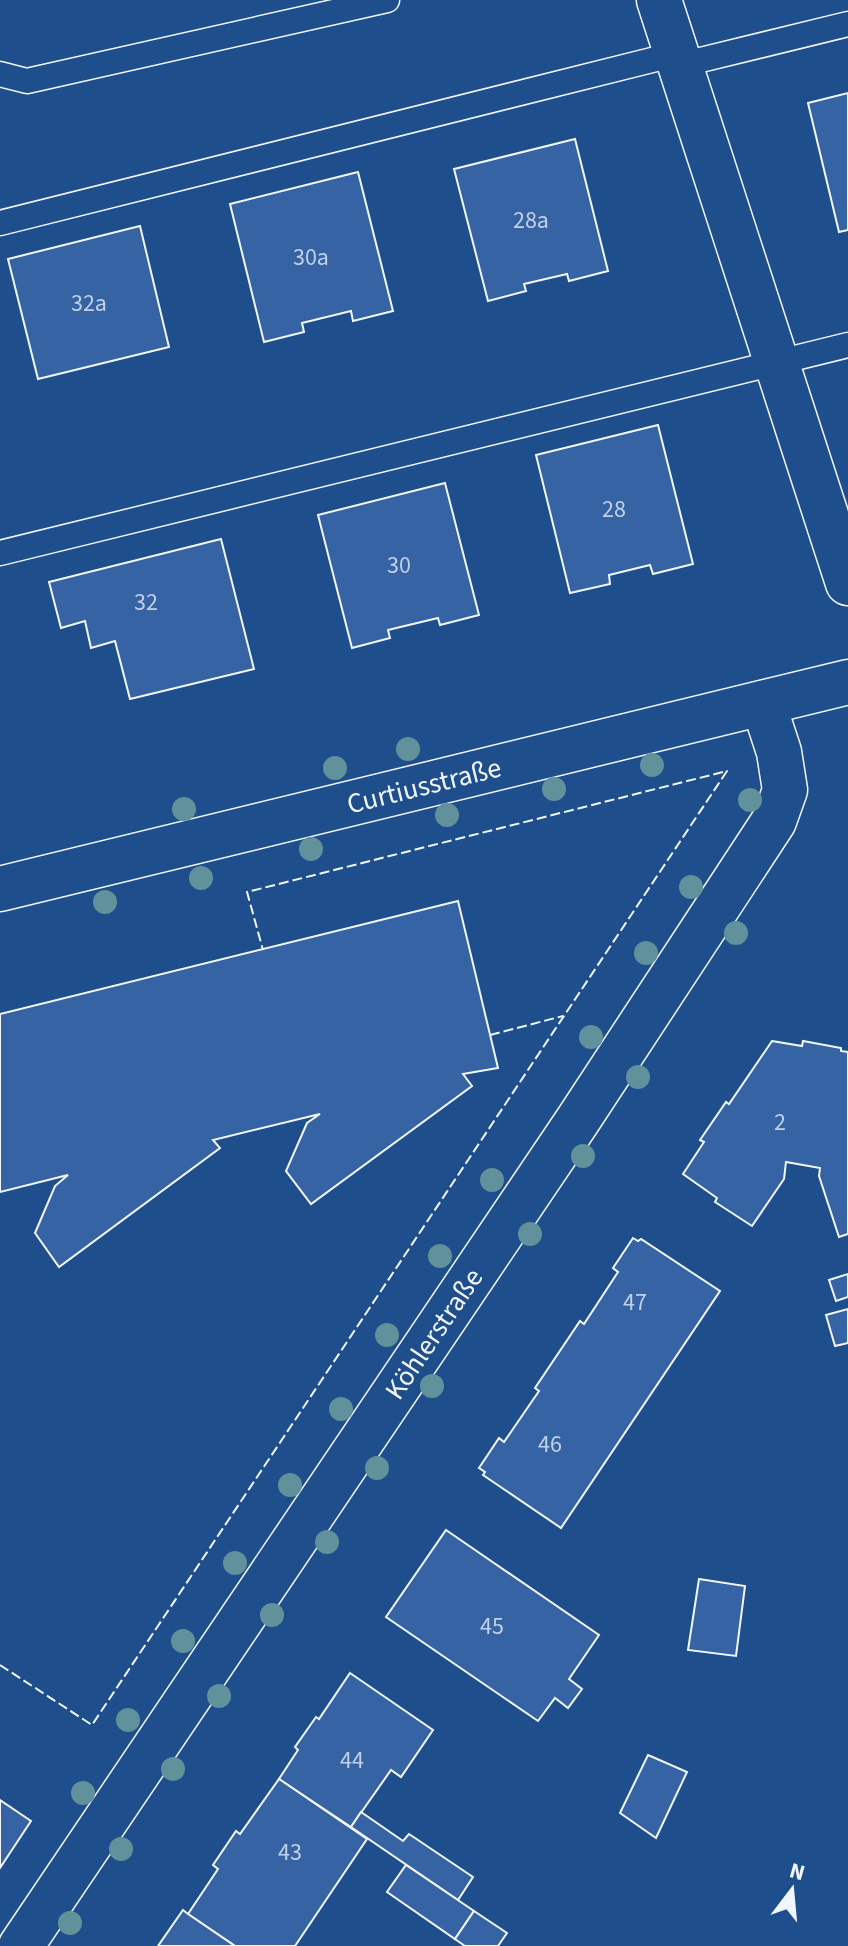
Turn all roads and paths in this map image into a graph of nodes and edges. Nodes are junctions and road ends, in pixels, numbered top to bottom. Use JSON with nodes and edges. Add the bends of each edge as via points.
{"nodes":[{"id":1,"x":387,"y":0,"type":"edge"},
{"id":2,"x":659,"y":0,"type":"edge"},
{"id":3,"x":848,"y":24,"type":"edge"},
{"id":4,"x":678,"y":59,"type":"junction"},
{"id":5,"x":0,"y":74,"type":"edge"},
{"id":6,"x":0,"y":223,"type":"edge"},
{"id":7,"x":848,"y":345,"type":"edge"},
{"id":8,"x":776,"y":363,"type":"junction"},
{"id":9,"x":0,"y":553,"type":"edge"},
{"id":10,"x":848,"y":583,"type":"edge"},
{"id":11,"x":848,"y":682,"type":"edge"},
{"id":12,"x":763,"y":703,"type":"junction"},
{"id":13,"x":0,"y":889,"type":"edge"},
{"id":14,"x":21,"y":1946,"type":"edge"}],
"edges":[{"from":1,"to":5,"type":"lane","via":[[27,81]]},
{"from":2,"to":4,"type":"street"},
{"from":3,"to":4,"type":"lane"},
{"from":4,"to":6,"type":"lane"},
{"from":4,"to":8,"type":"street"},
{"from":7,"to":8,"type":"lane"},
{"from":8,"to":9,"type":"lane"},
{"from":8,"to":10,"type":"street"},
{"from":11,"to":12,"type":"street","name":"Curtiusstraße"},
{"from":12,"to":13,"type":"street","name":"Curtiusstraße"},
{"from":12,"to":14,"type":"street","name":"Köhlerstraße","via":[[785,790],[774,821]]}]}
